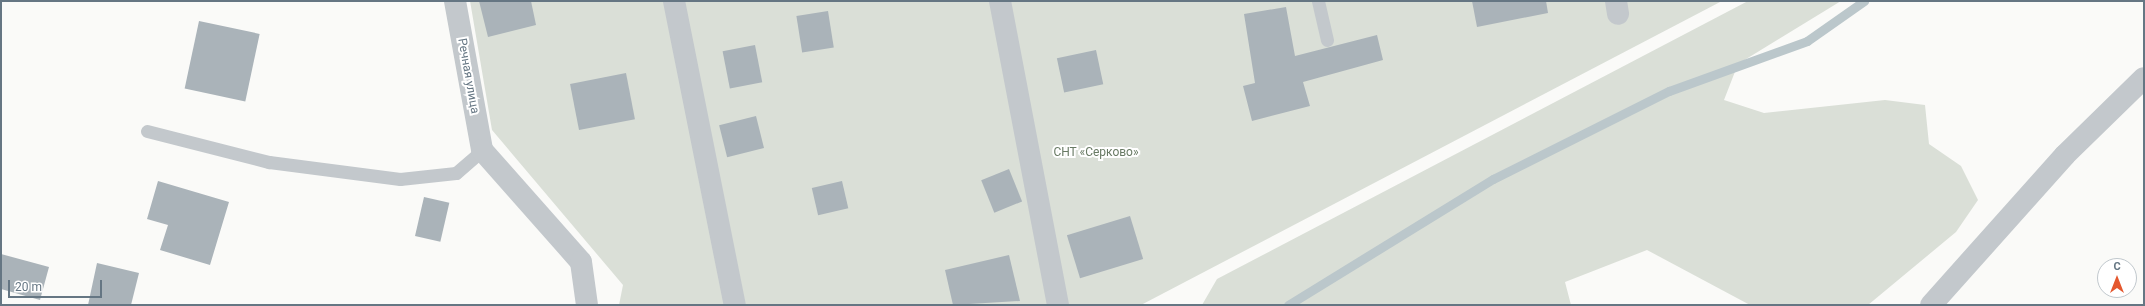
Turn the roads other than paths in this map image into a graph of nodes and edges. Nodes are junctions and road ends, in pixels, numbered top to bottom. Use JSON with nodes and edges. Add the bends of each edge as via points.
{"nodes":[{"id":1,"x":455,"y":1,"type":"edge"},
{"id":2,"x":674,"y":1,"type":"edge"},
{"id":3,"x":1000,"y":1,"type":"edge"},
{"id":4,"x":1318,"y":1,"type":"edge"},
{"id":5,"x":1327,"y":40,"type":"dead end"},
{"id":6,"x":2144,"y":78,"type":"edge"},
{"id":7,"x":147,"y":131,"type":"dead end"},
{"id":8,"x":482,"y":150,"type":"junction"},
{"id":9,"x":587,"y":305,"type":"edge"},
{"id":10,"x":735,"y":305,"type":"edge"},
{"id":11,"x":1058,"y":305,"type":"edge"},
{"id":12,"x":1931,"y":305,"type":"edge"}],
"edges":[{"from":1,"to":8,"type":"street","name":"Речная улица"},
{"from":2,"to":10,"type":"street"},
{"from":3,"to":11,"type":"street"},
{"from":4,"to":5,"type":"lane"},
{"from":6,"to":12,"type":"street","via":[[2065,155]]},
{"from":7,"to":8,"type":"lane","via":[[269,162],[400,179],[456,173]]},
{"from":8,"to":9,"type":"street","via":[[581,262]]}]}
